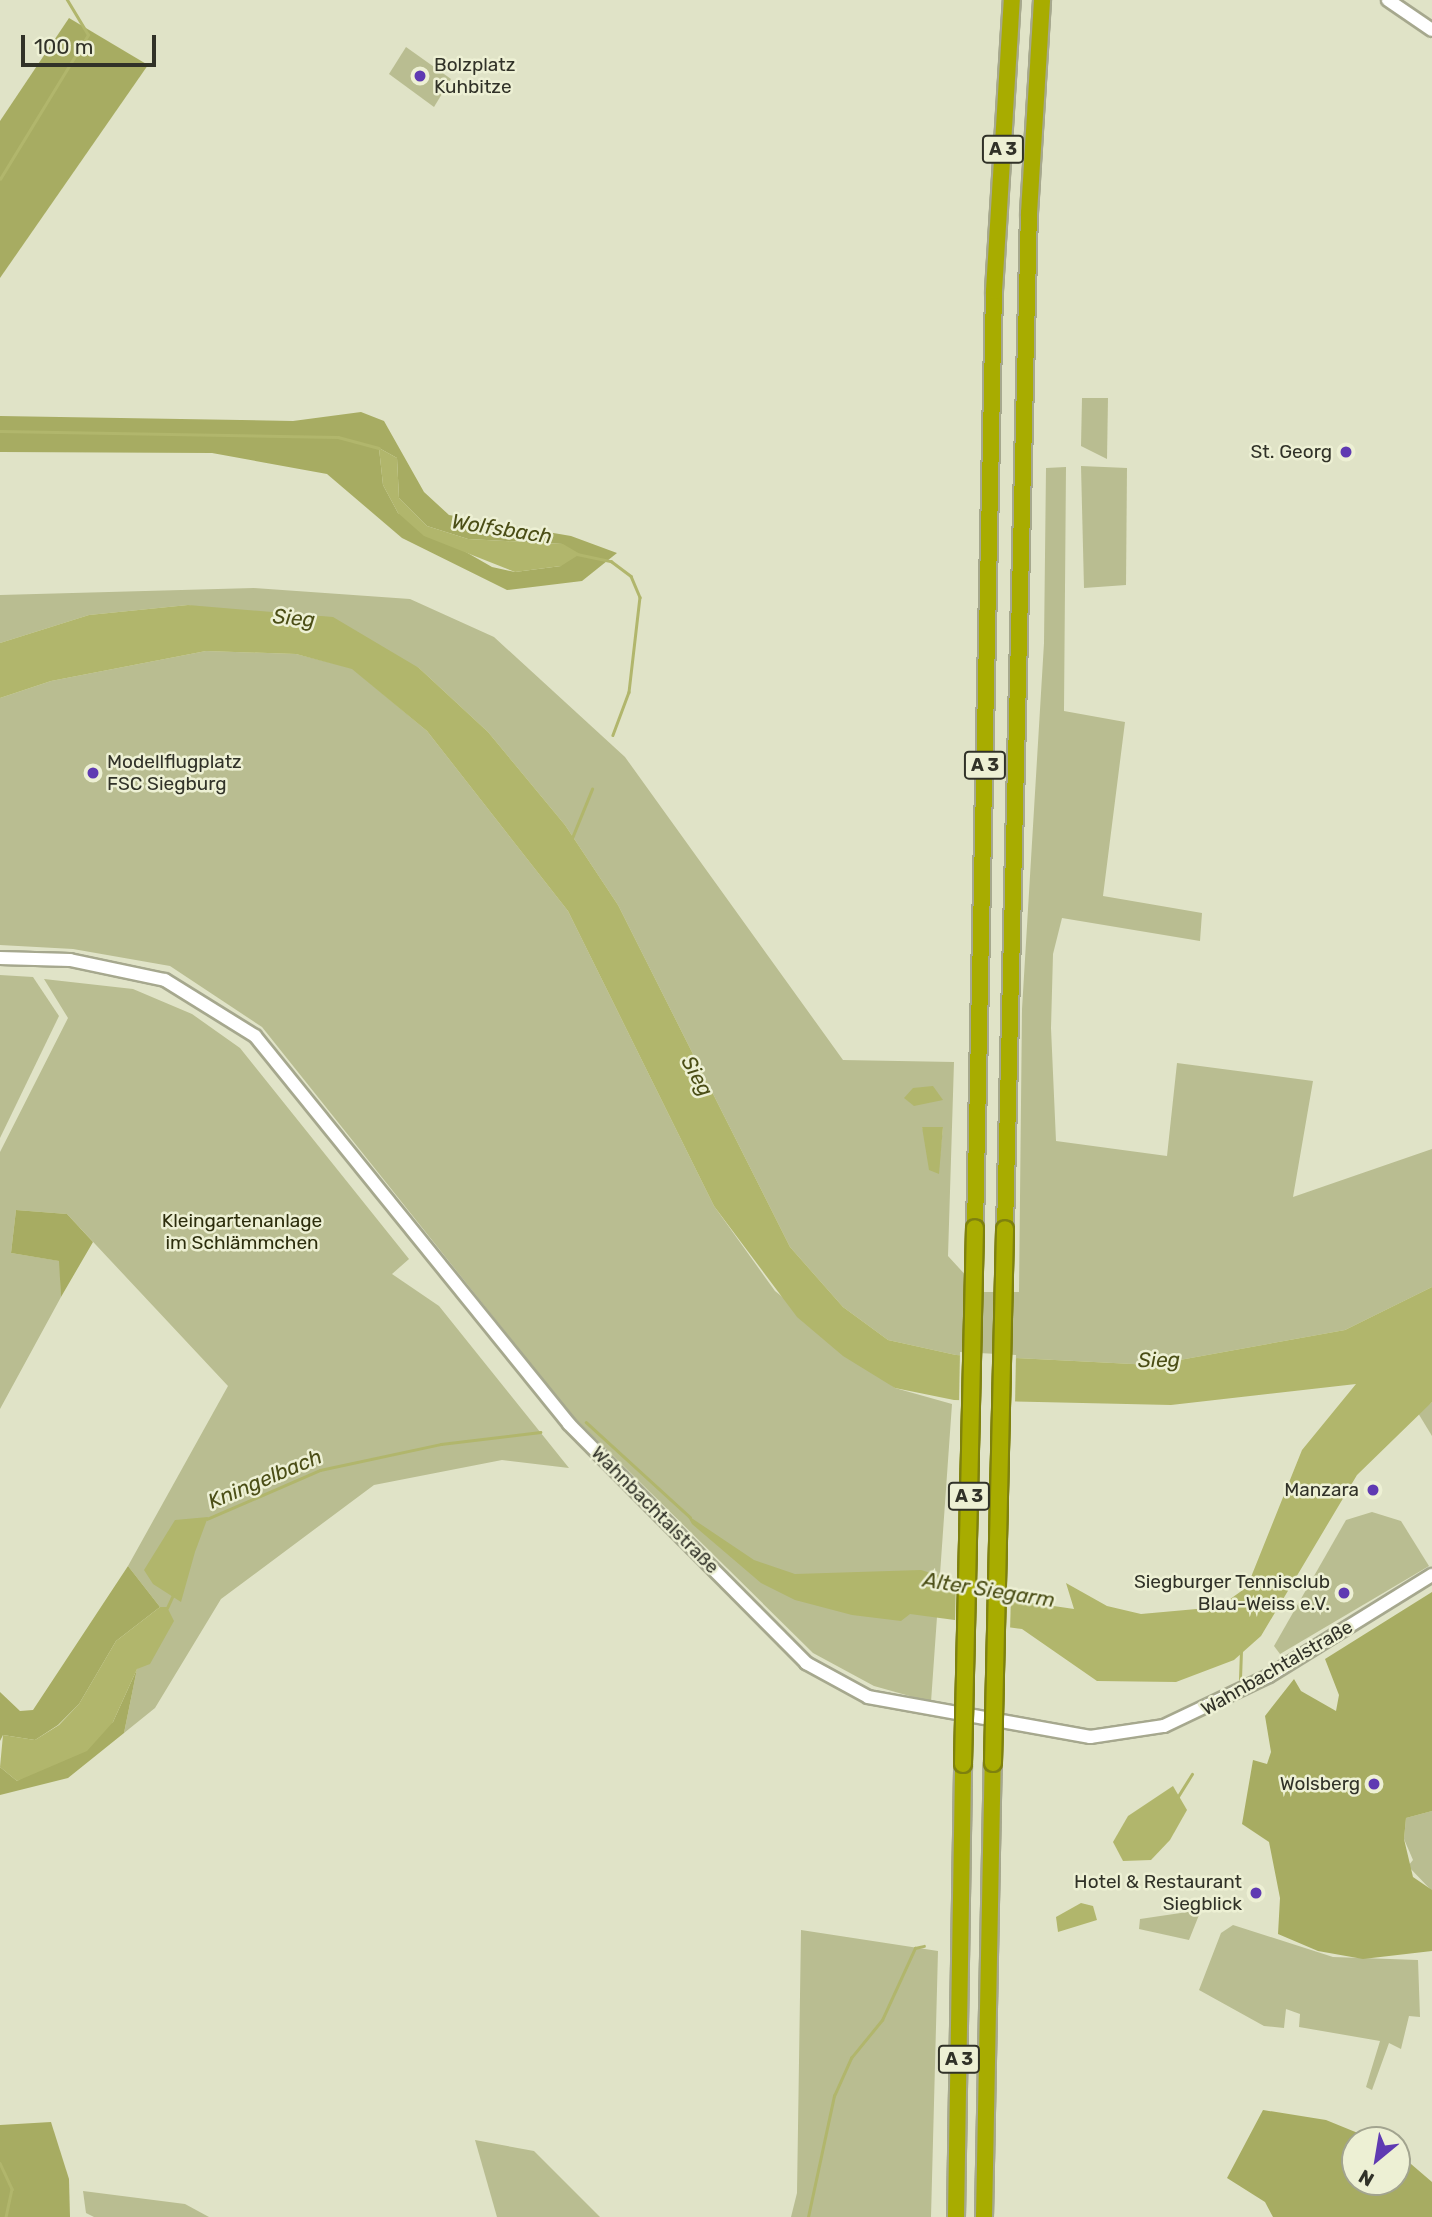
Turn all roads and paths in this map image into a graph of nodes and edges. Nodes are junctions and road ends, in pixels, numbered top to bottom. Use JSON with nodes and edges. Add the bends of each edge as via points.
{"nodes":[{"id":1,"x":1012,"y":0,"type":"edge"},
{"id":2,"x":1042,"y":0,"type":"edge"},
{"id":3,"x":1388,"y":0,"type":"edge"},
{"id":4,"x":1432,"y":30,"type":"edge"},
{"id":5,"x":0,"y":958,"type":"edge"},
{"id":6,"x":1432,"y":1575,"type":"edge"},
{"id":7,"x":956,"y":2217,"type":"edge"},
{"id":8,"x":984,"y":2217,"type":"edge"}],
"edges":[{"from":1,"to":7,"type":"highway","number":"A 3","bridge":true,"via":[[991,462]]},
{"from":2,"to":8,"type":"highway","number":"A 3","bridge":true,"via":[[1023,463]]},
{"from":3,"to":4,"type":"main road"},
{"from":5,"to":6,"type":"main road","name":"Wahnbachtalstraße","via":[[70,960],[165,979],[255,1035],[569,1424],[806,1663],[868,1698],[1090,1737],[1164,1726],[1269,1676]]}]}
